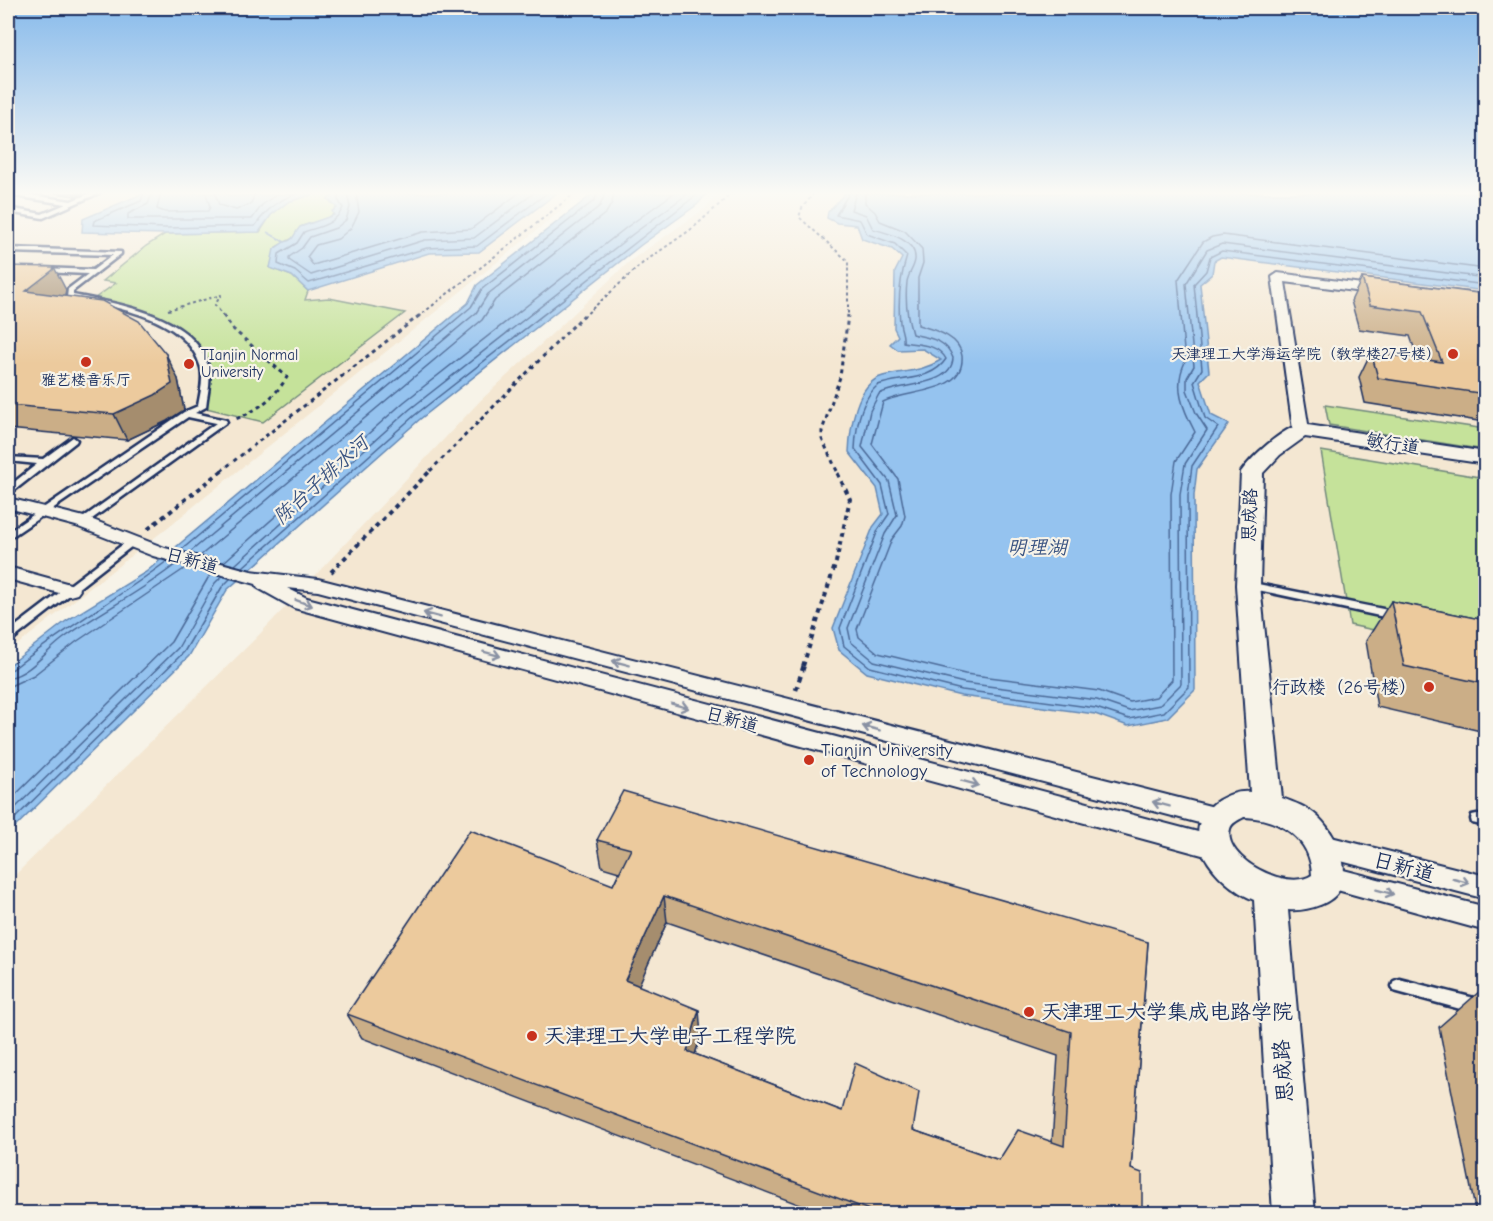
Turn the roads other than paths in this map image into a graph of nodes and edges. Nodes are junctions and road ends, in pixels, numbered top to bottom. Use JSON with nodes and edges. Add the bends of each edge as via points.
{"nodes":[{"id":1,"x":8,"y":250,"type":"edge"},
{"id":2,"x":29,"y":270,"type":"edge"},
{"id":3,"x":94,"y":272,"type":"junction"},
{"id":4,"x":1393,"y":292,"type":"edge"},
{"id":5,"x":187,"y":414,"type":"junction"},
{"id":6,"x":1301,"y":429,"type":"junction"},
{"id":7,"x":73,"y":440,"type":"dead end"},
{"id":8,"x":1485,"y":458,"type":"edge"},
{"id":9,"x":8,"y":459,"type":"edge"},
{"id":10,"x":45,"y":462,"type":"junction"},
{"id":11,"x":8,"y":491,"type":"edge"},
{"id":12,"x":8,"y":503,"type":"edge"},
{"id":13,"x":43,"y":512,"type":"junction"},
{"id":14,"x":82,"y":522,"type":"junction"},
{"id":15,"x":8,"y":536,"type":"edge"},
{"id":16,"x":133,"y":541,"type":"junction"},
{"id":17,"x":8,"y":573,"type":"edge"},
{"id":18,"x":251,"y":577,"type":"junction"},
{"id":19,"x":1248,"y":585,"type":"junction"},
{"id":20,"x":70,"y":590,"type":"junction"},
{"id":21,"x":1406,"y":618,"type":"edge"},
{"id":22,"x":8,"y":637,"type":"edge"},
{"id":23,"x":1267,"y":806,"type":"junction"},
{"id":24,"x":1217,"y":833,"type":"junction"},
{"id":25,"x":1323,"y":846,"type":"junction"},
{"id":26,"x":1328,"y":877,"type":"junction"},
{"id":27,"x":1485,"y":888,"type":"edge"},
{"id":28,"x":1270,"y":892,"type":"junction"},
{"id":29,"x":1485,"y":919,"type":"edge"},
{"id":30,"x":1399,"y":986,"type":"dead end"},
{"id":31,"x":1485,"y":1009,"type":"edge"},
{"id":32,"x":1293,"y":1214,"type":"edge"}],
"edges":[{"from":1,"to":3,"type":"lane","via":[[119,253]]},
{"from":2,"to":3,"type":"lane"},
{"from":3,"to":5,"type":"lane","via":[[70,290],[69,296],[124,307],[169,325],[186,338],[206,368],[202,407]]},
{"from":4,"to":6,"type":"street","via":[[1278,277]]},
{"from":5,"to":13,"type":"lane"},
{"from":5,"to":14,"type":"lane","via":[[222,422]]},
{"from":6,"to":8,"type":"street","name":"敏行道"},
{"from":6,"to":19,"type":"street","name":"思成路","via":[[1251,472]]},
{"from":7,"to":10,"type":"lane"},
{"from":9,"to":10,"type":"lane"},
{"from":10,"to":11,"type":"lane"},
{"from":12,"to":13,"type":"street","name":"日新道"},
{"from":13,"to":14,"type":"street","name":"日新道"},
{"from":13,"to":15,"type":"lane"},
{"from":14,"to":16,"type":"street","name":"日新道"},
{"from":16,"to":18,"type":"street","name":"日新道"},
{"from":16,"to":20,"type":"lane"},
{"from":17,"to":20,"type":"street"},
{"from":24,"to":18,"type":"street","name":"日新道","one_way":true,"via":[[790,707],[318,585]]},
{"from":18,"to":24,"type":"street","name":"日新道","one_way":true,"via":[[301,603]]},
{"from":19,"to":21,"type":"lane"},
{"from":19,"to":23,"type":"street","name":"思成路"},
{"from":20,"to":22,"type":"lane"},
{"from":23,"to":24,"type":"street","via":[[1239,804],[1226,809]]},
{"from":23,"to":25,"type":"street","via":[[1295,818]]},
{"from":24,"to":28,"type":"street","via":[[1235,872]]},
{"from":25,"to":26,"type":"street","via":[[1329,862]]},
{"from":25,"to":27,"type":"street","name":"日新道","one_way":true},
{"from":26,"to":28,"type":"street","via":[[1320,889],[1305,895]]},
{"from":26,"to":29,"type":"street","name":"日新道","one_way":true},
{"from":28,"to":32,"type":"street","name":"思成路"},
{"from":30,"to":31,"type":"lane"}]}
